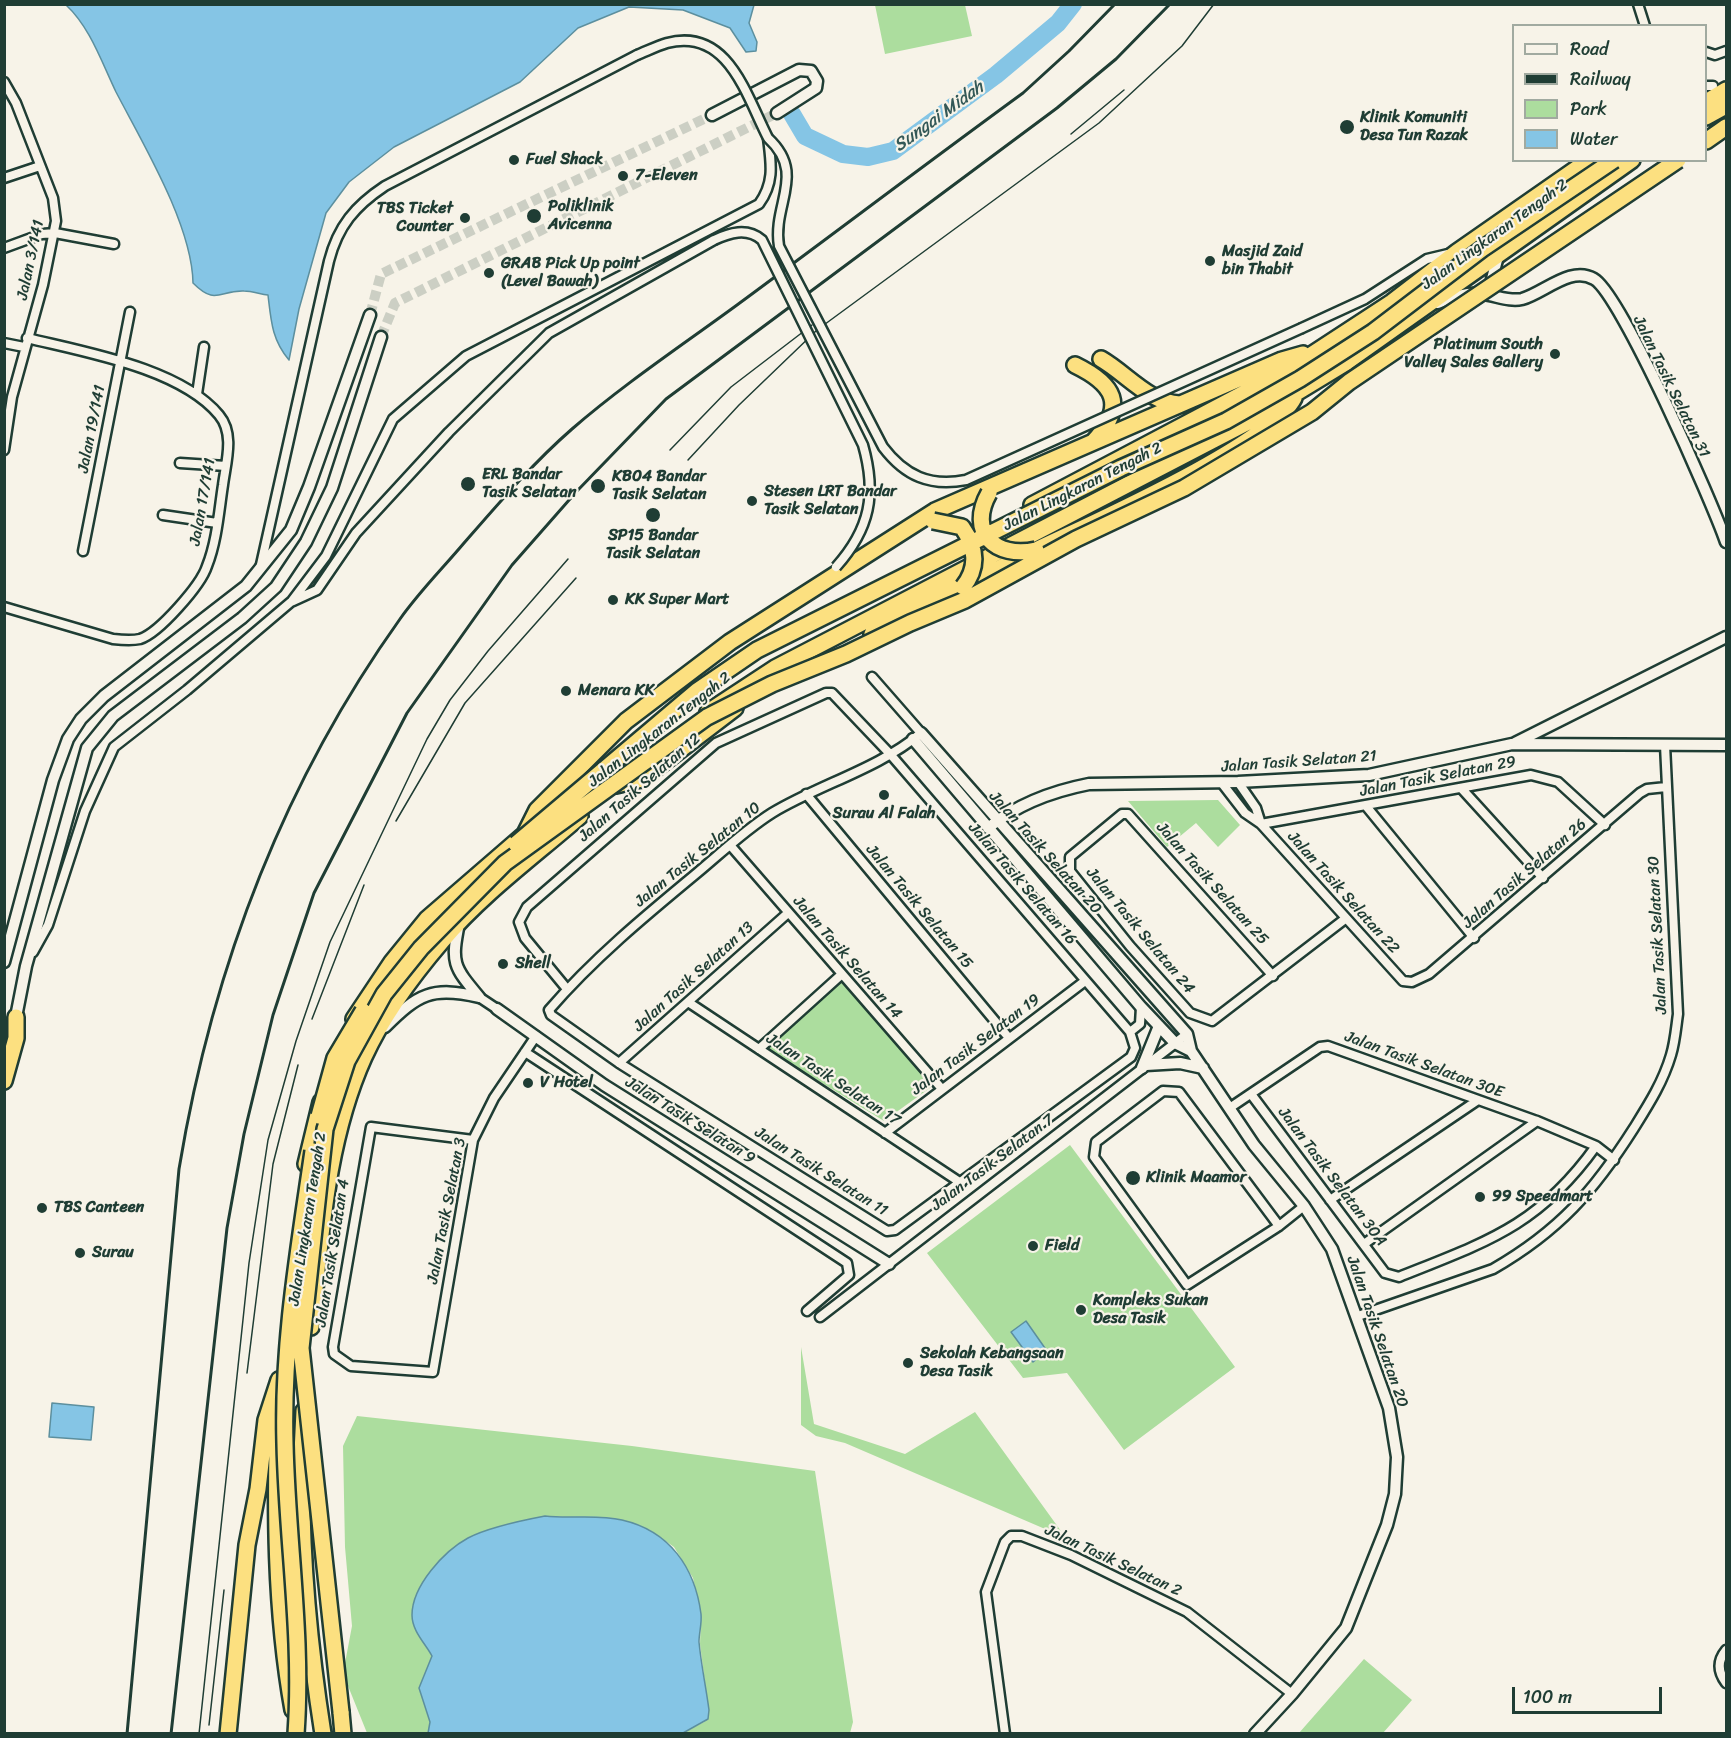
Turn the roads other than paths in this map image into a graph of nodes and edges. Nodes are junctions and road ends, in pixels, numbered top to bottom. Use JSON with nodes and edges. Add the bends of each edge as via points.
{"nodes":[{"id":1,"x":1638,"y":4,"type":"edge"},
{"id":2,"x":1644,"y":24,"type":"edge"},
{"id":3,"x":1726,"y":51,"type":"edge"},
{"id":4,"x":1707,"y":52,"type":"edge"},
{"id":5,"x":4,"y":82,"type":"edge"},
{"id":6,"x":1715,"y":86,"type":"edge"},
{"id":7,"x":745,"y":97,"type":"junction"},
{"id":8,"x":1707,"y":100,"type":"edge"},
{"id":9,"x":1726,"y":106,"type":"edge"},
{"id":10,"x":777,"y":113,"type":"tunnel mouth"},
{"id":11,"x":712,"y":115,"type":"tunnel mouth"},
{"id":12,"x":1707,"y":116,"type":"edge"},
{"id":13,"x":758,"y":123,"type":"dead end"},
{"id":14,"x":1726,"y":127,"type":"edge"},
{"id":15,"x":768,"y":138,"type":"junction"},
{"id":16,"x":1707,"y":140,"type":"edge"},
{"id":17,"x":1586,"y":162,"type":"edge"},
{"id":18,"x":1611,"y":162,"type":"edge"},
{"id":19,"x":1629,"y":162,"type":"edge"},
{"id":20,"x":1675,"y":162,"type":"edge"},
{"id":21,"x":39,"y":166,"type":"junction"},
{"id":22,"x":4,"y":178,"type":"edge"},
{"id":23,"x":55,"y":233,"type":"junction"},
{"id":24,"x":714,"y":240,"type":"junction"},
{"id":25,"x":114,"y":244,"type":"dead end"},
{"id":26,"x":4,"y":248,"type":"edge"},
{"id":27,"x":663,"y":252,"type":"junction"},
{"id":28,"x":1457,"y":252,"type":"junction"},
{"id":29,"x":1499,"y":254,"type":"junction"},
{"id":30,"x":1496,"y":296,"type":"junction"},
{"id":31,"x":1426,"y":307,"type":"junction"},
{"id":32,"x":130,"y":312,"type":"dead end"},
{"id":33,"x":370,"y":315,"type":"tunnel mouth"},
{"id":34,"x":381,"y":337,"type":"tunnel mouth"},
{"id":35,"x":25,"y":342,"type":"junction"},
{"id":36,"x":4,"y":343,"type":"edge"},
{"id":37,"x":204,"y":347,"type":"dead end"},
{"id":38,"x":1326,"y":347,"type":"junction"},
{"id":39,"x":1101,"y":359,"type":"dead end"},
{"id":40,"x":121,"y":361,"type":"junction"},
{"id":41,"x":1075,"y":364,"type":"dead end"},
{"id":42,"x":1296,"y":393,"type":"junction"},
{"id":43,"x":196,"y":394,"type":"junction"},
{"id":44,"x":1180,"y":404,"type":"junction"},
{"id":45,"x":1090,"y":445,"type":"junction"},
{"id":46,"x":4,"y":450,"type":"edge"},
{"id":47,"x":180,"y":463,"type":"dead end"},
{"id":48,"x":226,"y":466,"type":"junction"},
{"id":49,"x":1011,"y":478,"type":"junction"},
{"id":50,"x":163,"y":515,"type":"dead end"},
{"id":51,"x":925,"y":522,"type":"junction"},
{"id":52,"x":217,"y":523,"type":"junction"},
{"id":53,"x":1726,"y":542,"type":"edge"},
{"id":54,"x":1036,"y":550,"type":"junction"},
{"id":55,"x":83,"y":551,"type":"dead end"},
{"id":56,"x":259,"y":572,"type":"junction"},
{"id":57,"x":963,"y":587,"type":"junction"},
{"id":58,"x":292,"y":601,"type":"junction"},
{"id":59,"x":4,"y":607,"type":"edge"},
{"id":60,"x":1726,"y":637,"type":"edge"},
{"id":61,"x":730,"y":642,"type":"junction"},
{"id":62,"x":872,"y":677,"type":"dead end"},
{"id":63,"x":917,"y":736,"type":"junction"},
{"id":64,"x":1512,"y":744,"type":"junction"},
{"id":65,"x":1665,"y":745,"type":"junction"},
{"id":66,"x":1726,"y":745,"type":"edge"},
{"id":67,"x":891,"y":755,"type":"junction"},
{"id":68,"x":1221,"y":782,"type":"junction"},
{"id":69,"x":1238,"y":782,"type":"junction"},
{"id":70,"x":616,"y":785,"type":"junction"},
{"id":71,"x":1666,"y":787,"type":"junction"},
{"id":72,"x":1462,"y":789,"type":"junction"},
{"id":73,"x":806,"y":794,"type":"junction"},
{"id":74,"x":1366,"y":806,"type":"junction"},
{"id":75,"x":1128,"y":814,"type":"joint"},
{"id":76,"x":1261,"y":824,"type":"junction"},
{"id":77,"x":992,"y":825,"type":"junction"},
{"id":78,"x":1605,"y":825,"type":"junction"},
{"id":79,"x":525,"y":834,"type":"junction"},
{"id":80,"x":730,"y":845,"type":"junction"},
{"id":81,"x":1543,"y":878,"type":"junction"},
{"id":82,"x":788,"y":913,"type":"junction"},
{"id":83,"x":1345,"y":919,"type":"junction"},
{"id":84,"x":459,"y":923,"type":"junction"},
{"id":85,"x":1474,"y":938,"type":"junction"},
{"id":86,"x":4,"y":962,"type":"edge"},
{"id":87,"x":26,"y":966,"type":"junction"},
{"id":88,"x":842,"y":974,"type":"junction"},
{"id":89,"x":1273,"y":976,"type":"junction"},
{"id":90,"x":1085,"y":981,"type":"junction"},
{"id":91,"x":1403,"y":981,"type":"joint"},
{"id":92,"x":567,"y":989,"type":"junction"},
{"id":93,"x":479,"y":997,"type":"junction"},
{"id":94,"x":688,"y":1002,"type":"junction"},
{"id":95,"x":1141,"y":1007,"type":"junction"},
{"id":96,"x":497,"y":1009,"type":"joint"},
{"id":97,"x":550,"y":1013,"type":"joint"},
{"id":98,"x":16,"y":1017,"type":"junction"},
{"id":99,"x":1159,"y":1026,"type":"junction"},
{"id":100,"x":1130,"y":1032,"type":"junction"},
{"id":101,"x":1187,"y":1034,"type":"junction"},
{"id":102,"x":4,"y":1035,"type":"edge"},
{"id":103,"x":536,"y":1036,"type":"junction"},
{"id":104,"x":374,"y":1037,"type":"junction"},
{"id":105,"x":1009,"y":1038,"type":"junction"},
{"id":106,"x":1174,"y":1044,"type":"junction"},
{"id":107,"x":759,"y":1049,"type":"junction"},
{"id":108,"x":1191,"y":1051,"type":"junction"},
{"id":109,"x":525,"y":1052,"type":"junction"},
{"id":110,"x":619,"y":1063,"type":"junction"},
{"id":111,"x":1144,"y":1067,"type":"junction"},
{"id":112,"x":1203,"y":1068,"type":"junction"},
{"id":113,"x":4,"y":1081,"type":"edge"},
{"id":114,"x":942,"y":1089,"type":"junction"},
{"id":115,"x":1251,"y":1094,"type":"junction"},
{"id":116,"x":1478,"y":1100,"type":"junction"},
{"id":117,"x":1231,"y":1107,"type":"junction"},
{"id":118,"x":1538,"y":1121,"type":"junction"},
{"id":119,"x":885,"y":1132,"type":"junction"},
{"id":120,"x":473,"y":1140,"type":"junction"},
{"id":121,"x":1596,"y":1146,"type":"junction"},
{"id":122,"x":1614,"y":1160,"type":"junction"},
{"id":123,"x":961,"y":1183,"type":"junction"},
{"id":124,"x":1330,"y":1200,"type":"junction"},
{"id":125,"x":1304,"y":1206,"type":"junction"},
{"id":126,"x":1279,"y":1226,"type":"junction"},
{"id":127,"x":1364,"y":1244,"type":"junction"},
{"id":128,"x":889,"y":1264,"type":"junction"},
{"id":129,"x":807,"y":1311,"type":"dead end"},
{"id":130,"x":1358,"y":1316,"type":"junction"},
{"id":131,"x":820,"y":1317,"type":"dead end"},
{"id":132,"x":433,"y":1372,"type":"joint"},
{"id":133,"x":279,"y":1380,"type":"junction"},
{"id":134,"x":1726,"y":1650,"type":"edge"},
{"id":135,"x":1726,"y":1683,"type":"edge"},
{"id":136,"x":1292,"y":1694,"type":"junction"},
{"id":137,"x":228,"y":1734,"type":"edge"},
{"id":138,"x":297,"y":1734,"type":"edge"},
{"id":139,"x":323,"y":1734,"type":"edge"},
{"id":140,"x":343,"y":1734,"type":"edge"},
{"id":141,"x":1005,"y":1734,"type":"edge"},
{"id":142,"x":1255,"y":1734,"type":"edge"}],
"edges":[{"from":1,"to":2,"type":"street"},
{"from":3,"to":4,"type":"street","via":[[1715,55]]},
{"from":5,"to":21,"type":"street","name":"Jalan 3/141"},
{"from":6,"to":8,"type":"highway"},
{"from":7,"to":10,"type":"street","via":[[799,70],[811,71],[816,88]]},
{"from":7,"to":11,"type":"street"},
{"from":7,"to":13,"type":"street"},
{"from":9,"to":12,"type":"highway"},
{"from":14,"to":16,"type":"highway"},
{"from":15,"to":27,"type":"street","via":[[772,174],[759,204]]},
{"from":15,"to":28,"type":"street","bridge":true,"via":[[787,163],[779,246],[884,447],[904,470],[927,481],[966,480],[1365,299],[1427,259]]},
{"from":15,"to":56,"type":"street","bridge":true,"via":[[726,57],[700,43],[667,43],[384,186],[361,202],[347,218],[333,246]]},
{"from":17,"to":28,"type":"highway","name":"Jalan Lingkaran Tengah 2"},
{"from":18,"to":138,"type":"highway","bridge":true,"via":[[1482,249],[1373,332],[1226,421],[1121,468],[757,650],[697,691],[500,857],[414,943],[376,990],[335,1058],[316,1128],[286,1348],[285,1443],[300,1684]]},
{"from":19,"to":29,"type":"highway","name":"Jalan Lingkaran Tengah 2"},
{"from":20,"to":140,"type":"highway","bridge":true,"via":[[1349,382],[1312,412],[1243,455],[965,600],[772,684],[707,717],[505,863],[421,948],[384,994],[347,1061],[325,1129],[301,1348]]},
{"from":21,"to":22,"type":"street"},
{"from":21,"to":23,"type":"street","name":"Jalan 3/141","via":[[53,198]]},
{"from":23,"to":25,"type":"street"},
{"from":23,"to":26,"type":"street"},
{"from":23,"to":35,"type":"street","name":"Jalan 3/141"},
{"from":24,"to":27,"type":"street"},
{"from":24,"to":58,"type":"street","via":[[549,333],[449,432],[356,533],[317,590]]},
{"from":24,"to":61,"type":"street","bridge":true,"via":[[742,232],[762,240],[863,445],[871,479],[869,507],[860,537],[836,567]]},
{"from":27,"to":58,"type":"street","via":[[486,345],[446,371],[393,419],[326,556]]},
{"from":28,"to":38,"type":"highway","name":"Jalan Lingkaran Tengah 2"},
{"from":29,"to":30,"type":"street","via":[[1492,279]]},
{"from":29,"to":31,"type":"highway","name":"Jalan Lingkaran Tengah 2"},
{"from":30,"to":31,"type":"street","name":"Jalan Tasik Selatan 31","via":[[1466,294]]},
{"from":30,"to":53,"type":"street","name":"Jalan Tasik Selatan 31","via":[[1521,299],[1564,279],[1595,279],[1640,350]]},
{"from":31,"to":42,"type":"highway","name":"Jalan Lingkaran Tengah 2"},
{"from":32,"to":40,"type":"street","name":"Jalan 19/141"},
{"from":33,"to":56,"type":"street","via":[[291,530]]},
{"from":34,"to":87,"type":"street","via":[[332,488],[306,542],[276,587],[242,618],[113,716],[87,748]]},
{"from":35,"to":36,"type":"street","name":"Jalan 17/141"},
{"from":35,"to":40,"type":"street","name":"Jalan 17/141"},
{"from":35,"to":46,"type":"street","name":"Jalan 3/141"},
{"from":37,"to":43,"type":"street"},
{"from":38,"to":44,"type":"highway","via":[[1282,360]]},
{"from":38,"to":79,"type":"highway","name":"Jalan Lingkaran Tengah 2","via":[[735,662]]},
{"from":39,"to":44,"type":"highway","via":[[1155,398]]},
{"from":40,"to":43,"type":"street","name":"Jalan 17/141"},
{"from":40,"to":55,"type":"street","name":"Jalan 19/141"},
{"from":41,"to":45,"type":"highway","via":[[1099,377],[1112,393],[1106,427]]},
{"from":42,"to":54,"type":"highway","via":[[1289,407],[1274,421],[1211,461]]},
{"from":42,"to":70,"type":"highway","name":"Jalan Lingkaran Tengah 2","via":[[1250,421],[776,668],[722,701]]},
{"from":43,"to":48,"type":"street","name":"Jalan 17/141","via":[[225,424]]},
{"from":44,"to":45,"type":"highway"},
{"from":45,"to":49,"type":"highway"},
{"from":47,"to":48,"type":"street"},
{"from":48,"to":52,"type":"street","name":"Jalan 17/141"},
{"from":49,"to":51,"type":"highway","via":[[967,495]]},
{"from":49,"to":54,"type":"highway","bridge":true,"via":[[989,493],[980,519],[990,541],[1001,550]]},
{"from":50,"to":52,"type":"street"},
{"from":51,"to":57,"type":"highway","bridge":true,"via":[[962,527],[972,541],[974,563]]},
{"from":51,"to":61,"type":"highway"},
{"from":52,"to":59,"type":"street","name":"Jalan 17/141","via":[[202,577],[150,634],[141,638],[113,639]]},
{"from":54,"to":57,"type":"highway","bridge":true},
{"from":56,"to":86,"type":"street","via":[[229,601],[104,696],[81,719],[68,739],[53,780]]},
{"from":57,"to":70,"type":"highway","via":[[731,711],[642,779]]},
{"from":58,"to":87,"type":"street","via":[[114,747],[84,811],[48,925]]},
{"from":60,"to":64,"type":"street"},
{"from":61,"to":79,"type":"highway","via":[[627,721],[537,810]]},
{"from":62,"to":63,"type":"street","name":"Jalan Tasik Selatan 20"},
{"from":63,"to":67,"type":"street","name":"Jalan Tasik Selatan 10"},
{"from":63,"to":77,"type":"street","name":"Jalan Tasik Selatan 20"},
{"from":64,"to":65,"type":"street","name":"Jalan Tasik Selatan 21"},
{"from":64,"to":69,"type":"street","name":"Jalan Tasik Selatan 21","via":[[1369,776]]},
{"from":65,"to":66,"type":"street","name":"Jalan Tasik Selatan 21"},
{"from":65,"to":71,"type":"street","name":"Jalan Tasik Selatan 30"},
{"from":67,"to":73,"type":"street","name":"Jalan Tasik Selatan 10"},
{"from":67,"to":90,"type":"street","name":"Jalan Tasik Selatan 16"},
{"from":67,"to":92,"type":"street","name":"Jalan Tasik Selatan 12","via":[[832,693],[716,743],[527,907],[519,922],[525,938]]},
{"from":68,"to":69,"type":"street","name":"Jalan Tasik Selatan 21"},
{"from":68,"to":76,"type":"street","name":"Jalan Tasik Selatan 22","via":[[1245,813]]},
{"from":68,"to":77,"type":"street","name":"Jalan Tasik Selatan 21","via":[[1089,784],[1042,797]]},
{"from":69,"to":76,"type":"street","name":"Jalan Tasik Selatan 22","via":[[1256,808]]},
{"from":70,"to":84,"type":"highway","name":"Jalan Lingkaran Tengah 2"},
{"from":71,"to":78,"type":"street","name":"Jalan Tasik Selatan 26","via":[[1647,789]]},
{"from":71,"to":122,"type":"street","name":"Jalan Tasik Selatan 30","via":[[1677,1023],[1672,1053],[1659,1089]]},
{"from":72,"to":74,"type":"street","name":"Jalan Tasik Selatan 29"},
{"from":72,"to":78,"type":"street","name":"Jalan Tasik Selatan 29","via":[[1531,775],[1558,782]]},
{"from":72,"to":81,"type":"street"},
{"from":73,"to":80,"type":"street","name":"Jalan Tasik Selatan 10"},
{"from":73,"to":105,"type":"street","name":"Jalan Tasik Selatan 15"},
{"from":74,"to":76,"type":"street","name":"Jalan Tasik Selatan 29"},
{"from":74,"to":85,"type":"street"},
{"from":75,"to":89,"type":"street","name":"Jalan Tasik Selatan 25"},
{"from":75,"to":89,"type":"street","name":"Jalan Tasik Selatan 24","via":[[1122,814],[1070,857],[1068,865],[1130,946],[1190,1013],[1212,1021]]},
{"from":76,"to":83,"type":"street","name":"Jalan Tasik Selatan 22"},
{"from":77,"to":95,"type":"street","name":"Jalan Tasik Selatan 20"},
{"from":77,"to":101,"type":"street","name":"Jalan Tasik Selatan 20"},
{"from":78,"to":81,"type":"street","name":"Jalan Tasik Selatan 26"},
{"from":79,"to":133,"type":"highway","name":"Jalan Lingkaran Tengah 2","via":[[427,919],[392,962],[351,1026],[329,1075],[309,1150]]},
{"from":80,"to":82,"type":"street","name":"Jalan Tasik Selatan 14"},
{"from":80,"to":92,"type":"street","name":"Jalan Tasik Selatan 10"},
{"from":81,"to":85,"type":"street","name":"Jalan Tasik Selatan 26"},
{"from":82,"to":88,"type":"street","name":"Jalan Tasik Selatan 14"},
{"from":82,"to":94,"type":"street","name":"Jalan Tasik Selatan 13"},
{"from":83,"to":89,"type":"street","name":"Jalan Tasik Selatan 24"},
{"from":83,"to":91,"type":"street","name":"Jalan Tasik Selatan 22"},
{"from":84,"to":93,"type":"street","name":"Jalan Tasik Selatan 9","via":[[455,966]]},
{"from":84,"to":104,"type":"highway","name":"Jalan Lingkaran Tengah 2","via":[[402,991]]},
{"from":85,"to":91,"type":"street","name":"Jalan Tasik Selatan 26","via":[[1429,974],[1412,982]]},
{"from":87,"to":98,"type":"street"},
{"from":88,"to":107,"type":"street"},
{"from":88,"to":114,"type":"street","name":"Jalan Tasik Selatan 14"},
{"from":90,"to":100,"type":"street","name":"Jalan Tasik Selatan 16"},
{"from":90,"to":105,"type":"street","name":"Jalan Tasik Selatan 19"},
{"from":92,"to":97,"type":"street","name":"Jalan Tasik Selatan 10"},
{"from":93,"to":96,"type":"street","name":"Jalan Tasik Selatan 9"},
{"from":93,"to":104,"type":"street","name":"Jalan Tasik Selatan 9","via":[[458,992],[420,996]]},
{"from":94,"to":107,"type":"street","name":"Jalan Tasik Selatan 17"},
{"from":94,"to":110,"type":"street","name":"Jalan Tasik Selatan 13"},
{"from":95,"to":99,"type":"street","name":"Jalan Tasik Selatan 20"},
{"from":95,"to":100,"type":"street","via":[[1140,1024]]},
{"from":96,"to":103,"type":"street","name":"Jalan Tasik Selatan 9"},
{"from":97,"to":110,"type":"street","name":"Jalan Tasik Selatan 11"},
{"from":98,"to":102,"type":"highway"},
{"from":98,"to":113,"type":"highway","via":[[16,1038]]},
{"from":99,"to":106,"type":"street","name":"Jalan Tasik Selatan 20"},
{"from":99,"to":111,"type":"street"},
{"from":100,"to":123,"type":"street","name":"Jalan Tasik Selatan 11","via":[[1135,1048],[1131,1058]]},
{"from":101,"to":106,"type":"street","name":"Jalan Tasik Selatan 7"},
{"from":101,"to":108,"type":"street","name":"Jalan Tasik Selatan 20"},
{"from":103,"to":109,"type":"street","name":"Jalan Tasik Selatan 3"},
{"from":103,"to":128,"type":"street","name":"Jalan Tasik Selatan 9","via":[[604,1085]]},
{"from":104,"to":139,"type":"highway","name":"Jalan Lingkaran Tengah 2","via":[[356,1077],[334,1154],[306,1367],[302,1549],[307,1623]]},
{"from":105,"to":114,"type":"street","name":"Jalan Tasik Selatan 19"},
{"from":106,"to":108,"type":"street","name":"Jalan Tasik Selatan 20"},
{"from":106,"to":111,"type":"street","name":"Jalan Tasik Selatan 7"},
{"from":107,"to":119,"type":"street","name":"Jalan Tasik Selatan 17"},
{"from":108,"to":112,"type":"street","name":"Jalan Tasik Selatan 20"},
{"from":109,"to":120,"type":"street","name":"Jalan Tasik Selatan 3","via":[[494,1098]]},
{"from":109,"to":129,"type":"street","via":[[847,1263],[849,1275]]},
{"from":110,"to":123,"type":"street","name":"Jalan Tasik Selatan 11","via":[[882,1229],[895,1230]]},
{"from":111,"to":112,"type":"street","via":[[1180,1063]]},
{"from":111,"to":128,"type":"street","name":"Jalan Tasik Selatan 7"},
{"from":112,"to":117,"type":"street","name":"Jalan Tasik Selatan 20"},
{"from":114,"to":119,"type":"street","name":"Jalan Tasik Selatan 19"},
{"from":115,"to":116,"type":"street","name":"Jalan Tasik Selatan 30E","via":[[1320,1047],[1328,1046]]},
{"from":115,"to":117,"type":"street","name":"Jalan Tasik Selatan 30E"},
{"from":115,"to":124,"type":"street","name":"Jalan Tasik Selatan 30A"},
{"from":116,"to":118,"type":"street","name":"Jalan Tasik Selatan 30E"},
{"from":116,"to":124,"type":"street"},
{"from":117,"to":125,"type":"street","name":"Jalan Tasik Selatan 20","via":[[1254,1145]]},
{"from":118,"to":121,"type":"street","name":"Jalan Tasik Selatan 30E"},
{"from":118,"to":127,"type":"street"},
{"from":119,"to":123,"type":"street","name":"Jalan Tasik Selatan 17"},
{"from":120,"to":132,"type":"street","name":"Jalan Tasik Selatan 3"},
{"from":120,"to":132,"type":"street","name":"Jalan Tasik Selatan 4","via":[[371,1127],[340,1294],[334,1354],[351,1366]]},
{"from":121,"to":122,"type":"street","name":"Jalan Tasik Selatan 30E"},
{"from":121,"to":127,"type":"street","name":"Jalan Tasik Selatan 30A","via":[[1576,1174],[1534,1214],[1491,1240],[1399,1277],[1385,1273]]},
{"from":122,"to":130,"type":"street","name":"Jalan Tasik Selatan 30","via":[[1579,1205],[1514,1257],[1493,1269]]},
{"from":124,"to":127,"type":"street","name":"Jalan Tasik Selatan 30A"},
{"from":125,"to":126,"type":"street"},
{"from":125,"to":130,"type":"street","name":"Jalan Tasik Selatan 20","via":[[1332,1249]]},
{"from":126,"to":126,"type":"street","via":[[1179,1092],[1163,1091],[1097,1140],[1094,1157],[1187,1285]]},
{"from":128,"to":131,"type":"street","name":"Jalan Tasik Selatan 7"},
{"from":130,"to":136,"type":"street","name":"Jalan Tasik Selatan 20","via":[[1389,1408],[1397,1457],[1395,1494],[1387,1525],[1346,1628]]},
{"from":133,"to":137,"type":"highway","via":[[266,1420],[247,1545]]},
{"from":133,"to":138,"type":"highway","name":"Jalan Lingkaran Tengah 2","via":[[275,1535]]},
{"from":134,"to":135,"type":"street","via":[[1719,1669]]},
{"from":136,"to":141,"type":"street","name":"Jalan Tasik Selatan 2","via":[[1187,1612],[1071,1556],[1022,1536],[1011,1536],[1005,1542],[986,1592]]},
{"from":136,"to":142,"type":"street","name":"Jalan Tasik Selatan 20"}]}
